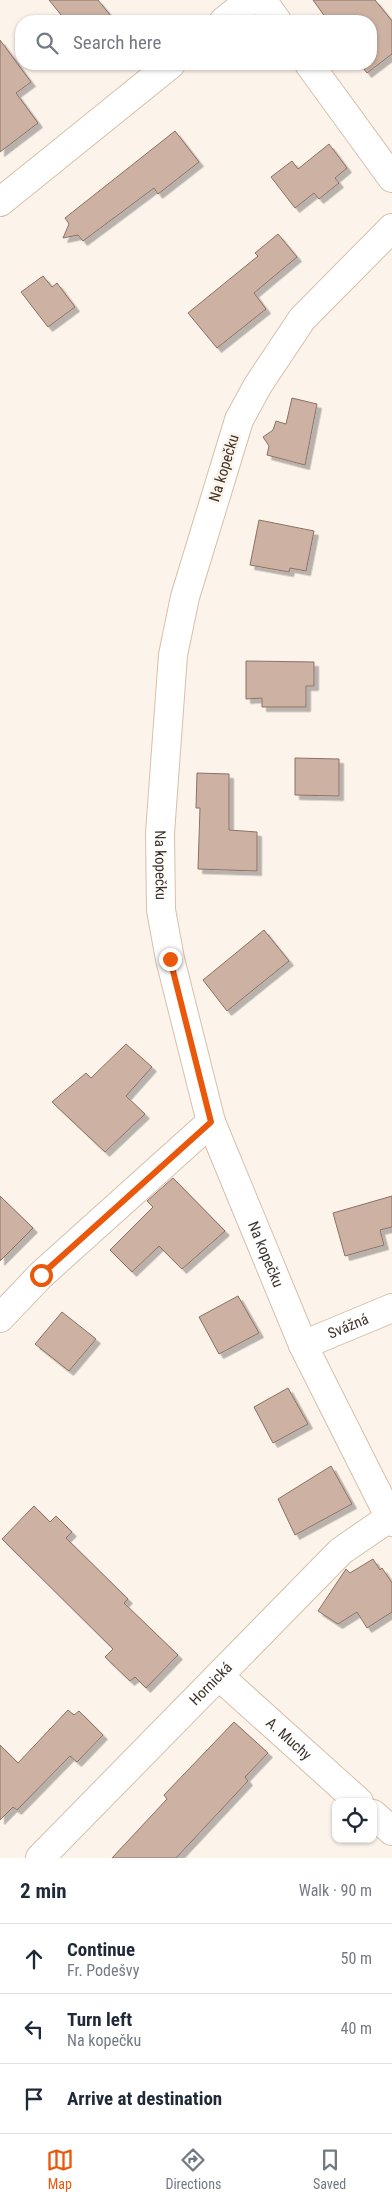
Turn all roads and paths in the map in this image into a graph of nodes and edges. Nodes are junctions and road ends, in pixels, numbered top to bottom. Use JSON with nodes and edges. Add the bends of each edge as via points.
{"nodes":[{"id":1,"x":250,"y":0,"type":"edge"},
{"id":2,"x":262,"y":0,"type":"edge"},
{"id":3,"x":231,"y":15,"type":"edge"},
{"id":4,"x":273,"y":15,"type":"edge"},
{"id":5,"x":164,"y":70,"type":"edge"},
{"id":6,"x":312,"y":70,"type":"edge"},
{"id":7,"x":392,"y":178,"type":"edge"},
{"id":8,"x":0,"y":202,"type":"edge"},
{"id":9,"x":392,"y":228,"type":"edge"},
{"id":10,"x":211,"y":1122,"type":"junction"},
{"id":11,"x":392,"y":1308,"type":"edge"},
{"id":12,"x":0,"y":1318,"type":"edge"},
{"id":13,"x":303,"y":1345,"type":"junction"},
{"id":14,"x":391,"y":1520,"type":"edge"},
{"id":15,"x":219,"y":1676,"type":"junction"},
{"id":16,"x":355,"y":1798,"type":"edge"},
{"id":17,"x":377,"y":1818,"type":"edge"},
{"id":18,"x":392,"y":1831,"type":"edge"},
{"id":19,"x":40,"y":1858,"type":"edge"}],
"edges":[{"from":1,"to":3,"type":"street"},
{"from":2,"to":4,"type":"street"},
{"from":5,"to":8,"type":"street"},
{"from":6,"to":7,"type":"street"},
{"from":9,"to":10,"type":"street","name":"Na kopečku","via":[[302,318],[239,420],[185,597],[173,655],[160,833],[161,910]]},
{"from":10,"to":12,"type":"street","via":[[41,1275]]},
{"from":10,"to":13,"type":"street","name":"Na kopečku"},
{"from":11,"to":13,"type":"street","name":"Svážná"},
{"from":13,"to":14,"type":"street","name":"Na kopečku"},
{"from":14,"to":15,"type":"street","name":"Hornická","via":[[341,1551]]},
{"from":15,"to":16,"type":"street","name":"A. Muchy"},
{"from":15,"to":19,"type":"street","name":"Hornická"},
{"from":17,"to":18,"type":"street"}]}
